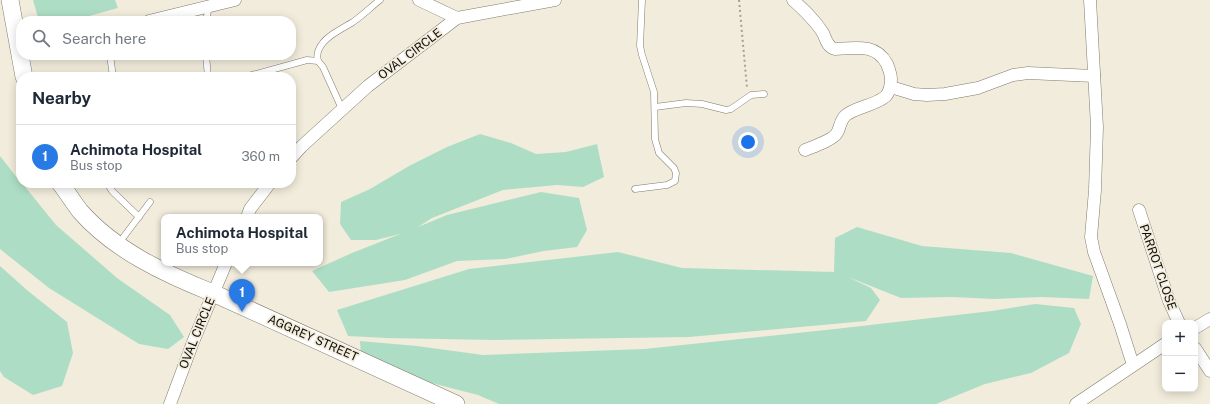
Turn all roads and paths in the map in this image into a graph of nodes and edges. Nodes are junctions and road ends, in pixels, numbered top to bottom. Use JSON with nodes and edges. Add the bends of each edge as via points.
{"nodes":[{"id":1,"x":10,"y":0,"type":"edge"},
{"id":2,"x":235,"y":0,"type":"edge"},
{"id":3,"x":380,"y":0,"type":"edge"},
{"id":4,"x":419,"y":0,"type":"edge"},
{"id":5,"x":555,"y":0,"type":"edge"},
{"id":6,"x":642,"y":0,"type":"edge"},
{"id":7,"x":739,"y":0,"type":"edge"},
{"id":8,"x":794,"y":0,"type":"edge"},
{"id":9,"x":1090,"y":0,"type":"edge"},
{"id":10,"x":209,"y":6,"type":"junction"},
{"id":11,"x":186,"y":16,"type":"edge"},
{"id":12,"x":207,"y":16,"type":"edge"},
{"id":13,"x":457,"y":18,"type":"junction"},
{"id":14,"x":16,"y":31,"type":"edge"},
{"id":15,"x":21,"y":60,"type":"edge"},
{"id":16,"x":111,"y":60,"type":"edge"},
{"id":17,"x":206,"y":60,"type":"edge"},
{"id":18,"x":318,"y":61,"type":"junction"},
{"id":19,"x":23,"y":72,"type":"edge"},
{"id":20,"x":112,"y":72,"type":"edge"},
{"id":21,"x":208,"y":72,"type":"edge"},
{"id":22,"x":263,"y":72,"type":"edge"},
{"id":23,"x":1094,"y":76,"type":"junction"},
{"id":24,"x":891,"y":87,"type":"junction"},
{"id":25,"x":764,"y":94,"type":"dead end"},
{"id":26,"x":748,"y":96,"type":"junction"},
{"id":27,"x":655,"y":107,"type":"junction"},
{"id":28,"x":342,"y":109,"type":"junction"},
{"id":29,"x":805,"y":150,"type":"dead end"},
{"id":30,"x":296,"y":153,"type":"edge"},
{"id":31,"x":64,"y":188,"type":"edge"},
{"id":32,"x":111,"y":188,"type":"edge"},
{"id":33,"x":266,"y":188,"type":"edge"},
{"id":34,"x":635,"y":189,"type":"dead end"},
{"id":35,"x":150,"y":202,"type":"dead end"},
{"id":36,"x":1139,"y":210,"type":"dead end"},
{"id":37,"x":248,"y":214,"type":"edge"},
{"id":38,"x":139,"y":217,"type":"junction"},
{"id":39,"x":118,"y":245,"type":"junction"},
{"id":40,"x":225,"y":266,"type":"edge"},
{"id":41,"x":213,"y":293,"type":"junction"},
{"id":42,"x":1178,"y":320,"type":"edge"},
{"id":43,"x":1210,"y":320,"type":"edge"},
{"id":44,"x":1198,"y":326,"type":"edge"},
{"id":45,"x":1162,"y":346,"type":"edge"},
{"id":46,"x":1198,"y":353,"type":"edge"},
{"id":47,"x":1133,"y":365,"type":"junction"},
{"id":48,"x":1210,"y":371,"type":"edge"},
{"id":49,"x":170,"y":404,"type":"edge"},
{"id":50,"x":456,"y":404,"type":"edge"},
{"id":51,"x":1076,"y":404,"type":"edge"}],
"edges":[{"from":1,"to":14,"type":"main road"},
{"from":2,"to":10,"type":"street"},
{"from":3,"to":18,"type":"lane","via":[[325,41],[319,49]]},
{"from":4,"to":13,"type":"street"},
{"from":5,"to":13,"type":"street","name":"OVAL CIRCLE"},
{"from":6,"to":27,"type":"lane","via":[[640,46],[654,92]]},
{"from":7,"to":26,"type":"path"},
{"from":8,"to":24,"type":"street","via":[[812,17],[832,48],[862,48],[879,54],[891,75]]},
{"from":9,"to":23,"type":"street"},
{"from":10,"to":11,"type":"street"},
{"from":10,"to":12,"type":"lane"},
{"from":13,"to":28,"type":"street","name":"OVAL CIRCLE"},
{"from":15,"to":19,"type":"main road"},
{"from":16,"to":20,"type":"lane"},
{"from":17,"to":21,"type":"lane"},
{"from":18,"to":22,"type":"lane","via":[[307,60]]},
{"from":18,"to":28,"type":"lane"},
{"from":23,"to":24,"type":"street","via":[[1028,73],[1013,75],[978,88],[927,95]]},
{"from":23,"to":47,"type":"street","via":[[1097,127],[1091,237]]},
{"from":24,"to":29,"type":"street","via":[[887,95],[880,100],[844,116],[833,137]]},
{"from":25,"to":26,"type":"lane"},
{"from":26,"to":27,"type":"lane","via":[[735,107],[726,110],[686,103]]},
{"from":27,"to":34,"type":"lane","via":[[655,139],[659,153],[674,168],[676,178],[667,184]]},
{"from":28,"to":30,"type":"street","name":"OVAL CIRCLE"},
{"from":31,"to":39,"type":"main road","name":"AGGREY STREET","via":[[80,211]]},
{"from":32,"to":38,"type":"lane"},
{"from":33,"to":37,"type":"street"},
{"from":35,"to":38,"type":"lane"},
{"from":36,"to":42,"type":"street","name":"PARROT CLOSE"},
{"from":38,"to":39,"type":"lane"},
{"from":39,"to":41,"type":"main road","name":"AGGREY STREET","via":[[165,272]]},
{"from":40,"to":41,"type":"street","name":"OVAL CIRCLE"},
{"from":41,"to":49,"type":"street","name":"OVAL CIRCLE"},
{"from":41,"to":50,"type":"main road","name":"AGGREY STREET"},
{"from":43,"to":44,"type":"street"},
{"from":45,"to":47,"type":"street"},
{"from":46,"to":48,"type":"street"},
{"from":47,"to":51,"type":"street"}]}
